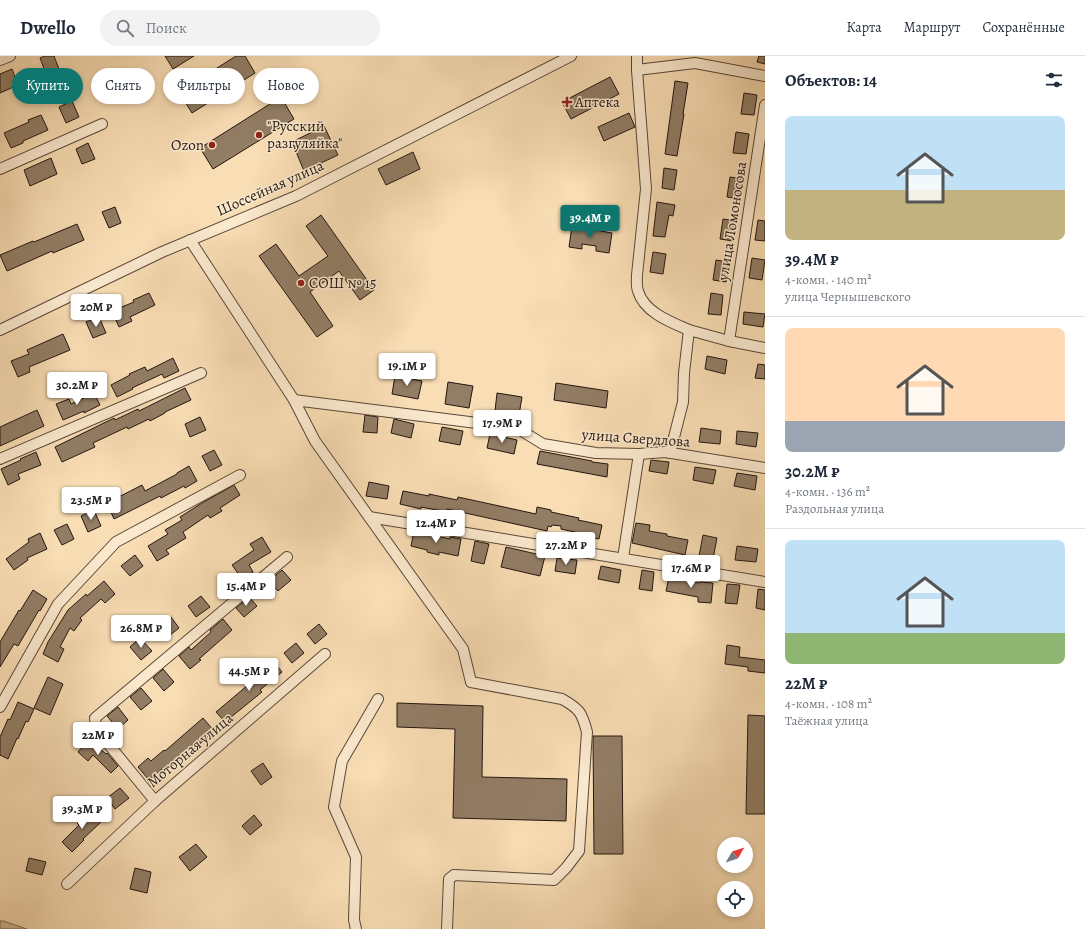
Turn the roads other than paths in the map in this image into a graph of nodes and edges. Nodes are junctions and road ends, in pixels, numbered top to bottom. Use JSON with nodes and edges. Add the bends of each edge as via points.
{"nodes":[{"id":1,"x":10,"y":56,"type":"edge"},
{"id":2,"x":571,"y":56,"type":"edge"},
{"id":3,"x":637,"y":56,"type":"edge"},
{"id":4,"x":0,"y":60,"type":"edge"},
{"id":5,"x":637,"y":70,"type":"junction"},
{"id":6,"x":765,"y":76,"type":"edge"},
{"id":7,"x":765,"y":105,"type":"edge"},
{"id":8,"x":102,"y":124,"type":"dead end"},
{"id":9,"x":0,"y":169,"type":"edge"},
{"id":10,"x":190,"y":240,"type":"junction"},
{"id":11,"x":0,"y":330,"type":"edge"},
{"id":12,"x":689,"y":330,"type":"junction"},
{"id":13,"x":729,"y":341,"type":"junction"},
{"id":14,"x":765,"y":348,"type":"edge"},
{"id":15,"x":200,"y":373,"type":"dead end"},
{"id":16,"x":294,"y":400,"type":"junction"},
{"id":17,"x":670,"y":453,"type":"junction"},
{"id":18,"x":639,"y":454,"type":"junction"},
{"id":19,"x":0,"y":459,"type":"edge"},
{"id":20,"x":765,"y":468,"type":"edge"},
{"id":21,"x":240,"y":475,"type":"dead end"},
{"id":22,"x":369,"y":517,"type":"junction"},
{"id":23,"x":287,"y":557,"type":"dead end"},
{"id":24,"x":623,"y":558,"type":"junction"},
{"id":25,"x":765,"y":582,"type":"edge"},
{"id":26,"x":325,"y":654,"type":"dead end"},
{"id":27,"x":378,"y":699,"type":"dead end"},
{"id":28,"x":0,"y":707,"type":"edge"},
{"id":29,"x":155,"y":801,"type":"junction"},
{"id":30,"x":67,"y":884,"type":"dead end"},
{"id":31,"x":356,"y":929,"type":"edge"},
{"id":32,"x":447,"y":929,"type":"edge"}],
"edges":[{"from":1,"to":4,"type":"street"},
{"from":2,"to":10,"type":"street","name":"Шоссейная улица","via":[[296,196]]},
{"from":3,"to":5,"type":"street"},
{"from":5,"to":6,"type":"street","via":[[695,63]]},
{"from":5,"to":12,"type":"street","via":[[646,189],[637,289],[643,302],[653,311]]},
{"from":7,"to":13,"type":"street","name":"улица Ломоносова"},
{"from":8,"to":9,"type":"street"},
{"from":10,"to":11,"type":"street","name":"Шоссейная улица"},
{"from":10,"to":16,"type":"street"},
{"from":12,"to":13,"type":"street"},
{"from":12,"to":17,"type":"street","via":[[683,402]]},
{"from":13,"to":14,"type":"street"},
{"from":15,"to":19,"type":"street"},
{"from":16,"to":18,"type":"street","name":"улица Свердлова","via":[[517,428],[543,444],[596,453]]},
{"from":16,"to":22,"type":"street","via":[[315,441]]},
{"from":17,"to":18,"type":"street","name":"улица Свердлова"},
{"from":17,"to":20,"type":"street","name":"улица Свердлова"},
{"from":18,"to":24,"type":"street"},
{"from":21,"to":28,"type":"street","via":[[116,542],[58,604]]},
{"from":22,"to":24,"type":"street"},
{"from":22,"to":32,"type":"street","via":[[464,649],[471,682],[562,699],[575,706],[584,717],[587,732],[579,851],[554,880],[454,875],[449,879]]},
{"from":23,"to":29,"type":"street","name":"Моторная улица","via":[[95,718],[96,730]]},
{"from":24,"to":25,"type":"street"},
{"from":26,"to":29,"type":"street","name":"Моторная улица"},
{"from":27,"to":31,"type":"street","via":[[342,761],[334,807],[356,857]]},
{"from":29,"to":30,"type":"street"}]}
